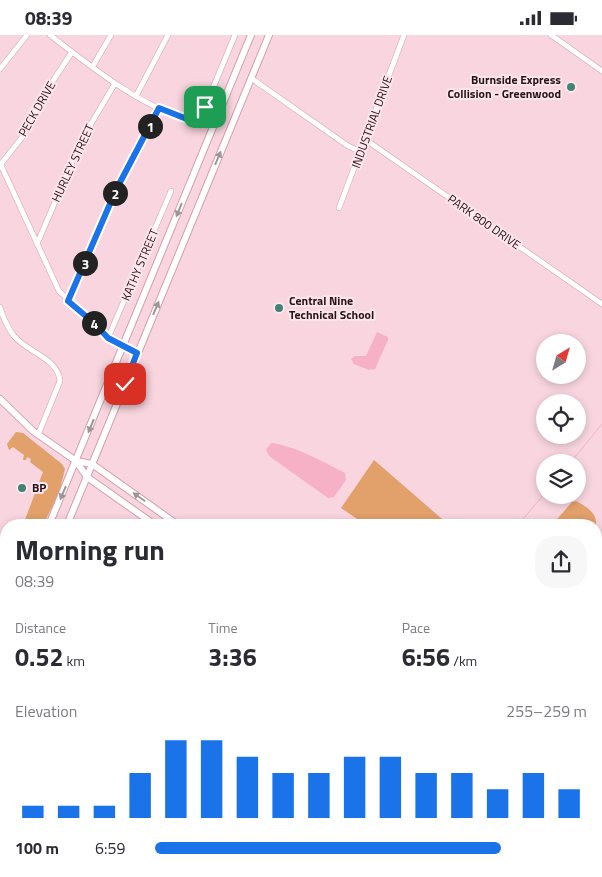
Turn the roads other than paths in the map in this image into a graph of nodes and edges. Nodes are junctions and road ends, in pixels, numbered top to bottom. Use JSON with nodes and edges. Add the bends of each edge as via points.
{"nodes":[{"id":1,"x":27,"y":35,"type":"edge"},
{"id":2,"x":50,"y":35,"type":"edge"},
{"id":3,"x":111,"y":35,"type":"edge"},
{"id":4,"x":168,"y":35,"type":"edge"},
{"id":5,"x":235,"y":35,"type":"edge"},
{"id":6,"x":251,"y":35,"type":"edge"},
{"id":7,"x":269,"y":35,"type":"edge"},
{"id":8,"x":404,"y":35,"type":"edge"},
{"id":9,"x":551,"y":35,"type":"edge"},
{"id":10,"x":72,"y":52,"type":"junction"},
{"id":11,"x":93,"y":66,"type":"junction"},
{"id":12,"x":0,"y":69,"type":"edge"},
{"id":13,"x":602,"y":71,"type":"edge"},
{"id":14,"x":251,"y":78,"type":"junction"},
{"id":15,"x":114,"y":85,"type":"junction"},
{"id":16,"x":136,"y":96,"type":"junction"},
{"id":17,"x":159,"y":108,"type":"junction"},
{"id":18,"x":366,"y":140,"type":"junction"},
{"id":19,"x":361,"y":152,"type":"junction"},
{"id":20,"x":0,"y":163,"type":"edge"},
{"id":21,"x":171,"y":191,"type":"dead end"},
{"id":22,"x":339,"y":208,"type":"dead end"},
{"id":23,"x":37,"y":244,"type":"junction"},
{"id":24,"x":68,"y":301,"type":"junction"},
{"id":25,"x":602,"y":304,"type":"edge"},
{"id":26,"x":0,"y":307,"type":"edge"},
{"id":27,"x":108,"y":338,"type":"junction"},
{"id":28,"x":123,"y":346,"type":"junction"},
{"id":29,"x":137,"y":353,"type":"junction"},
{"id":30,"x":0,"y":399,"type":"edge"},
{"id":31,"x":38,"y":435,"type":"junction"},
{"id":32,"x":76,"y":461,"type":"junction"},
{"id":33,"x":92,"y":464,"type":"junction"},
{"id":34,"x":87,"y":477,"type":"junction"},
{"id":35,"x":52,"y":519,"type":"edge"},
{"id":36,"x":70,"y":519,"type":"edge"},
{"id":37,"x":146,"y":519,"type":"edge"},
{"id":38,"x":170,"y":519,"type":"edge"}],
"edges":[{"from":1,"to":12,"type":"street"},
{"from":2,"to":10,"type":"street"},
{"from":3,"to":11,"type":"street"},
{"from":4,"to":16,"type":"street"},
{"from":5,"to":17,"type":"street","via":[[200,117],[192,121]]},
{"from":6,"to":28,"type":"main road","one_way":true},
{"from":7,"to":14,"type":"main road"},
{"from":8,"to":18,"type":"street","name":"INDUSTRIAL DRIVE"},
{"from":9,"to":13,"type":"street"},
{"from":10,"to":11,"type":"street"},
{"from":10,"to":20,"type":"street","name":"PECK DRIVE","via":[[39,102],[23,136]]},
{"from":11,"to":15,"type":"street"},
{"from":14,"to":19,"type":"street"},
{"from":29,"to":14,"type":"main road","one_way":true},
{"from":15,"to":16,"type":"street"},
{"from":15,"to":23,"type":"street","name":"HURLEY STREET","via":[[82,139]]},
{"from":16,"to":17,"type":"street"},
{"from":17,"to":24,"type":"street","via":[[116,190]]},
{"from":18,"to":19,"type":"street","name":"INDUSTRIAL DRIVE"},
{"from":18,"to":25,"type":"street","name":"PARK 800 DRIVE"},
{"from":19,"to":22,"type":"street","name":"INDUSTRIAL DRIVE"},
{"from":20,"to":23,"type":"street"},
{"from":21,"to":27,"type":"street","name":"KATHY STREET"},
{"from":23,"to":24,"type":"street","via":[[53,280]]},
{"from":24,"to":27,"type":"street"},
{"from":26,"to":31,"type":"street","via":[[14,336],[54,365],[59,373],[60,381]]},
{"from":27,"to":28,"type":"street"},
{"from":28,"to":29,"type":"street"},
{"from":28,"to":32,"type":"main road","one_way":true},
{"from":29,"to":33,"type":"main road"},
{"from":30,"to":31,"type":"main road"},
{"from":31,"to":32,"type":"main road"},
{"from":32,"to":33,"type":"main road"},
{"from":32,"to":34,"type":"main road"},
{"from":32,"to":35,"type":"main road","one_way":true},
{"from":33,"to":34,"type":"main road"},
{"from":38,"to":33,"type":"main road","one_way":true},
{"from":34,"to":36,"type":"main road"},
{"from":34,"to":37,"type":"main road"}]}
